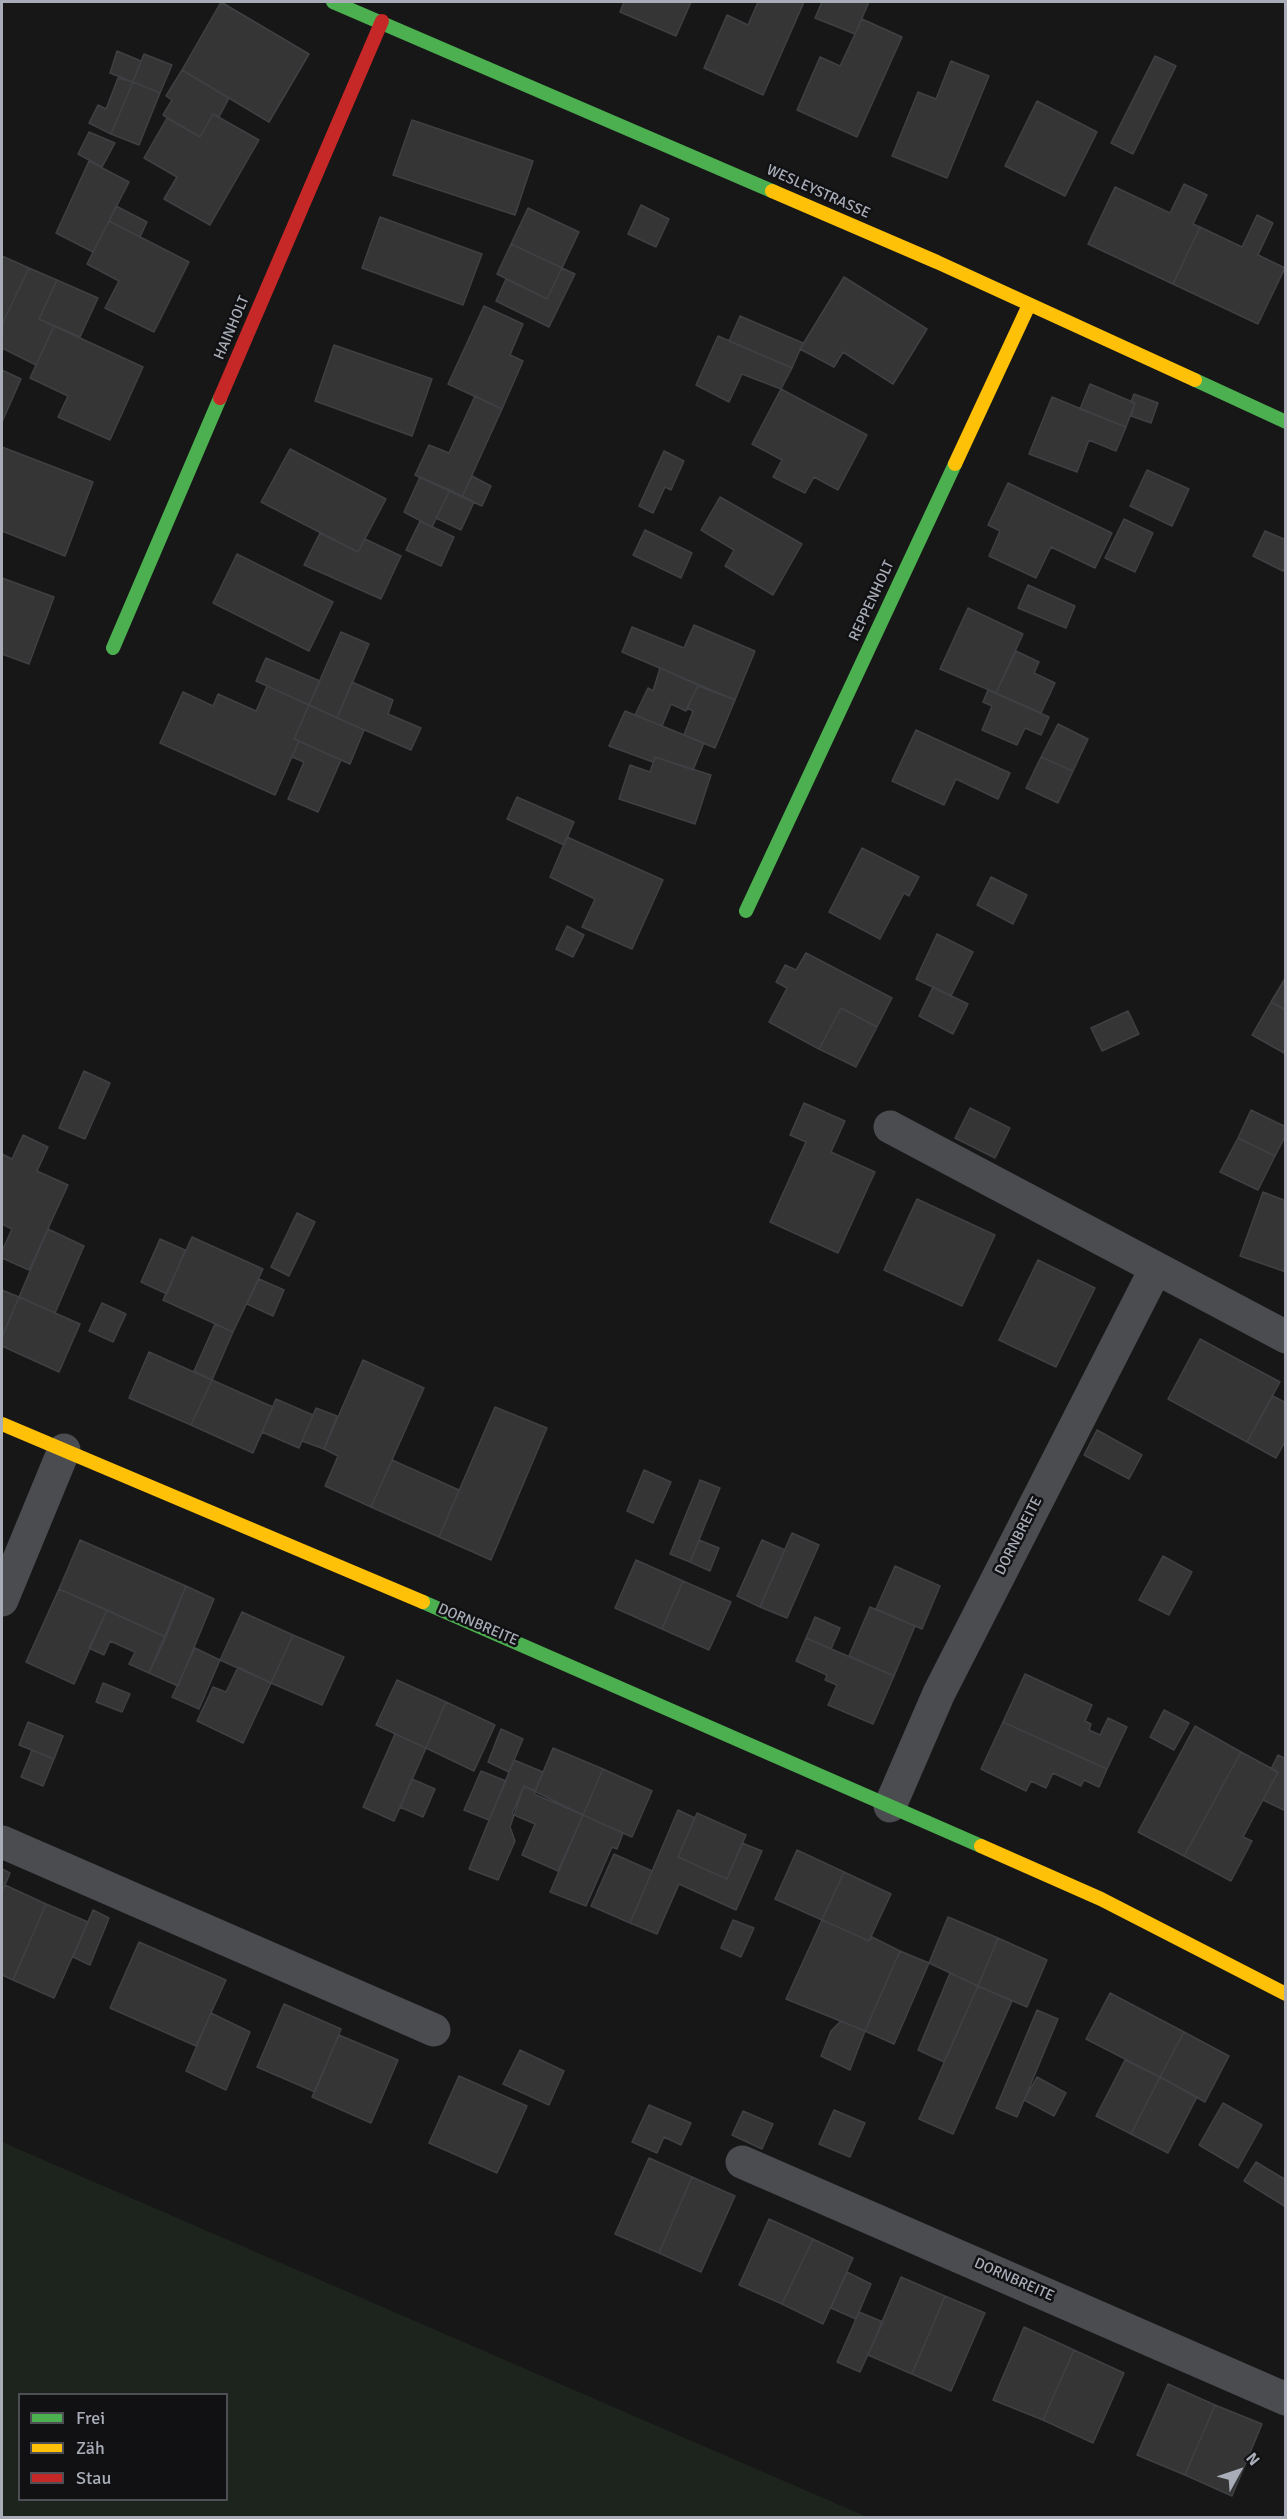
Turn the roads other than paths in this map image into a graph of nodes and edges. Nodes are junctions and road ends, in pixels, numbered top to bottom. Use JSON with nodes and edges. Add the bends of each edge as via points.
{"nodes":[{"id":1,"x":333,"y":2,"type":"edge"},
{"id":2,"x":382,"y":21,"type":"junction"},
{"id":3,"x":1029,"y":305,"type":"junction"},
{"id":4,"x":1286,"y":422,"type":"edge"},
{"id":5,"x":113,"y":648,"type":"dead end"},
{"id":6,"x":746,"y":910,"type":"dead end"},
{"id":7,"x":890,"y":1127,"type":"dead end"},
{"id":8,"x":1155,"y":1270,"type":"junction"},
{"id":9,"x":1286,"y":1337,"type":"edge"},
{"id":10,"x":2,"y":1424,"type":"edge"},
{"id":11,"x":64,"y":1450,"type":"junction"},
{"id":12,"x":2,"y":1600,"type":"edge"},
{"id":13,"x":890,"y":1806,"type":"junction"},
{"id":14,"x":2,"y":1842,"type":"edge"},
{"id":15,"x":1286,"y":1994,"type":"edge"},
{"id":16,"x":435,"y":2030,"type":"dead end"},
{"id":17,"x":742,"y":2162,"type":"dead end"},
{"id":18,"x":1286,"y":2399,"type":"edge"}],
"edges":[{"from":1,"to":2,"type":"street","name":"WESLEYSTRASSE"},
{"from":2,"to":3,"type":"street","name":"WESLEYSTRASSE"},
{"from":2,"to":5,"type":"street","name":"HAINHOLT"},
{"from":3,"to":4,"type":"street","name":"WESLEYSTRASSE"},
{"from":3,"to":6,"type":"street","name":"REPPENHOLT"},
{"from":7,"to":8,"type":"street"},
{"from":8,"to":9,"type":"street"},
{"from":8,"to":13,"type":"street","name":"DORNBREITE","via":[[939,1693]]},
{"from":10,"to":11,"type":"street","name":"DORNBREITE"},
{"from":11,"to":12,"type":"street"},
{"from":11,"to":13,"type":"street","name":"DORNBREITE","via":[[558,1659]]},
{"from":13,"to":15,"type":"street","name":"DORNBREITE","via":[[1101,1899]]},
{"from":14,"to":16,"type":"street"},
{"from":17,"to":18,"type":"street","name":"DORNBREITE"}]}
